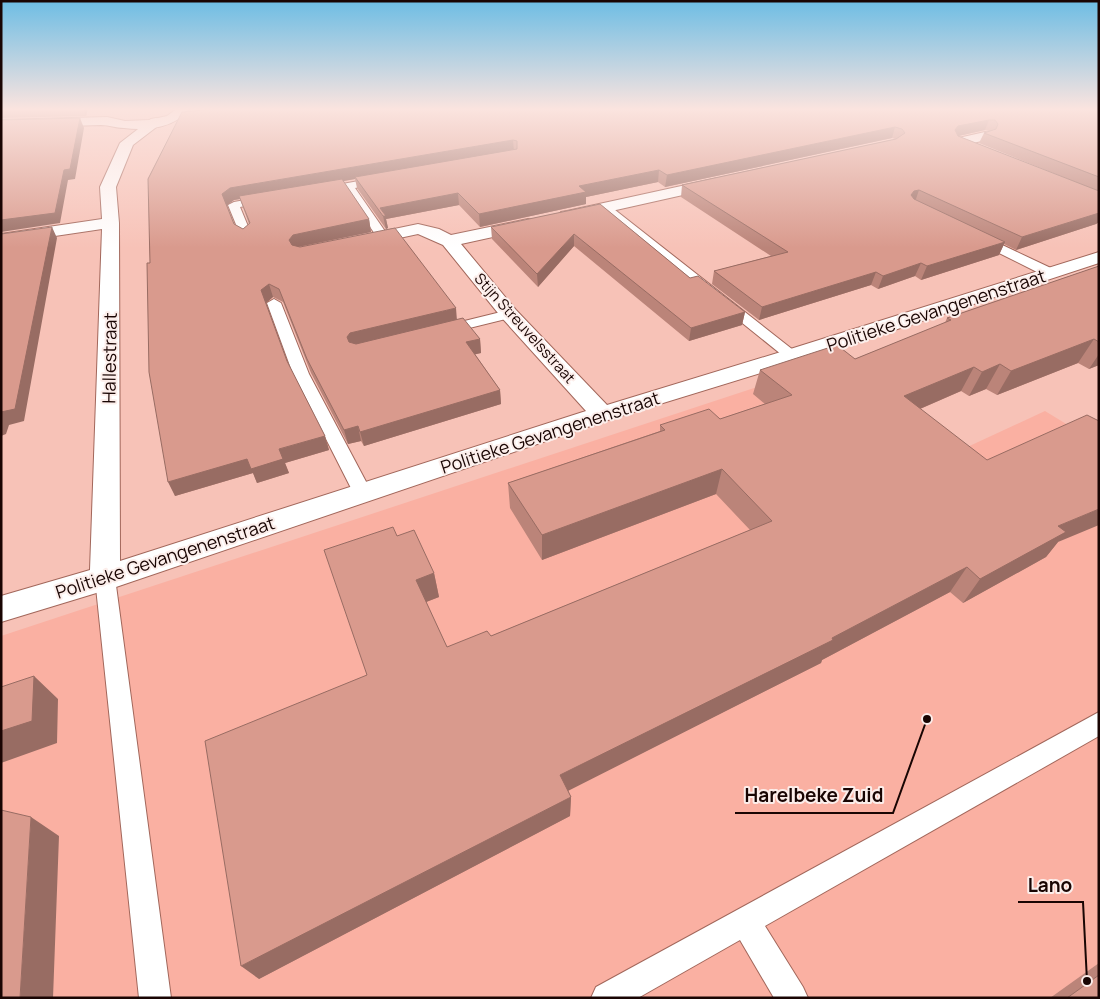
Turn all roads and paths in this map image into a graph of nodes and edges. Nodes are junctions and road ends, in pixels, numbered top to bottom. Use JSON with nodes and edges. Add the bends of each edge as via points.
{"nodes":[{"id":1,"x":118,"y":155,"type":"edge"},
{"id":2,"x":990,"y":155,"type":"edge"},
{"id":3,"x":1003,"y":160,"type":"edge"},
{"id":4,"x":387,"y":179,"type":"edge"},
{"id":5,"x":730,"y":180,"type":"edge"},
{"id":6,"x":348,"y":186,"type":"junction"},
{"id":7,"x":310,"y":192,"type":"edge"},
{"id":8,"x":282,"y":197,"type":"edge"},
{"id":9,"x":606,"y":208,"type":"junction"},
{"id":10,"x":111,"y":223,"type":"junction"},
{"id":11,"x":966,"y":232,"type":"edge"},
{"id":12,"x":246,"y":236,"type":"edge"},
{"id":13,"x":383,"y":237,"type":"junction"},
{"id":14,"x":1,"y":240,"type":"edge"},
{"id":15,"x":448,"y":241,"type":"junction"},
{"id":16,"x":348,"y":244,"type":"edge"},
{"id":17,"x":1099,"y":257,"type":"edge"},
{"id":18,"x":1050,"y":272,"type":"junction"},
{"id":19,"x":274,"y":303,"type":"edge"},
{"id":20,"x":509,"y":314,"type":"junction"},
{"id":21,"x":434,"y":333,"type":"edge"},
{"id":22,"x":792,"y":356,"type":"junction"},
{"id":23,"x":602,"y":414,"type":"junction"},
{"id":24,"x":362,"y":493,"type":"junction"},
{"id":25,"x":105,"y":578,"type":"junction"},
{"id":26,"x":1,"y":609,"type":"edge"},
{"id":27,"x":1099,"y":723,"type":"edge"},
{"id":28,"x":745,"y":920,"type":"junction"},
{"id":29,"x":156,"y":998,"type":"edge"},
{"id":30,"x":607,"y":998,"type":"edge"},
{"id":31,"x":792,"y":998,"type":"edge"}],
"edges":[{"from":1,"to":10,"type":"street","name":"Hallestraat","via":[[108,187]]},
{"from":2,"to":3,"type":"street"},
{"from":4,"to":6,"type":"lane"},
{"from":5,"to":9,"type":"street"},
{"from":6,"to":7,"type":"lane"},
{"from":6,"to":13,"type":"lane"},
{"from":8,"to":12,"type":"lane","via":[[234,205]]},
{"from":9,"to":15,"type":"street"},
{"from":9,"to":22,"type":"lane"},
{"from":10,"to":14,"type":"street"},
{"from":10,"to":25,"type":"street","name":"Hallestraat"},
{"from":11,"to":18,"type":"lane"},
{"from":13,"to":15,"type":"street","name":"Stijn Streuvelsstraat","via":[[418,229]]},
{"from":13,"to":16,"type":"street","name":"Stijn Streuvelsstraat"},
{"from":15,"to":20,"type":"street","name":"Stijn Streuvelsstraat"},
{"from":17,"to":18,"type":"street","name":"Politieke Gevangenenstraat"},
{"from":18,"to":22,"type":"street","name":"Politieke Gevangenenstraat"},
{"from":19,"to":24,"type":"lane","via":[[301,374]]},
{"from":20,"to":21,"type":"lane"},
{"from":20,"to":23,"type":"street","name":"Stijn Streuvelsstraat"},
{"from":22,"to":23,"type":"street","name":"Politieke Gevangenenstraat"},
{"from":23,"to":24,"type":"street","name":"Politieke Gevangenenstraat"},
{"from":24,"to":25,"type":"street","name":"Politieke Gevangenenstraat"},
{"from":25,"to":26,"type":"street","name":"Politieke Gevangenenstraat"},
{"from":25,"to":29,"type":"lane"},
{"from":27,"to":28,"type":"lane"},
{"from":28,"to":30,"type":"lane"},
{"from":28,"to":31,"type":"lane"}]}
